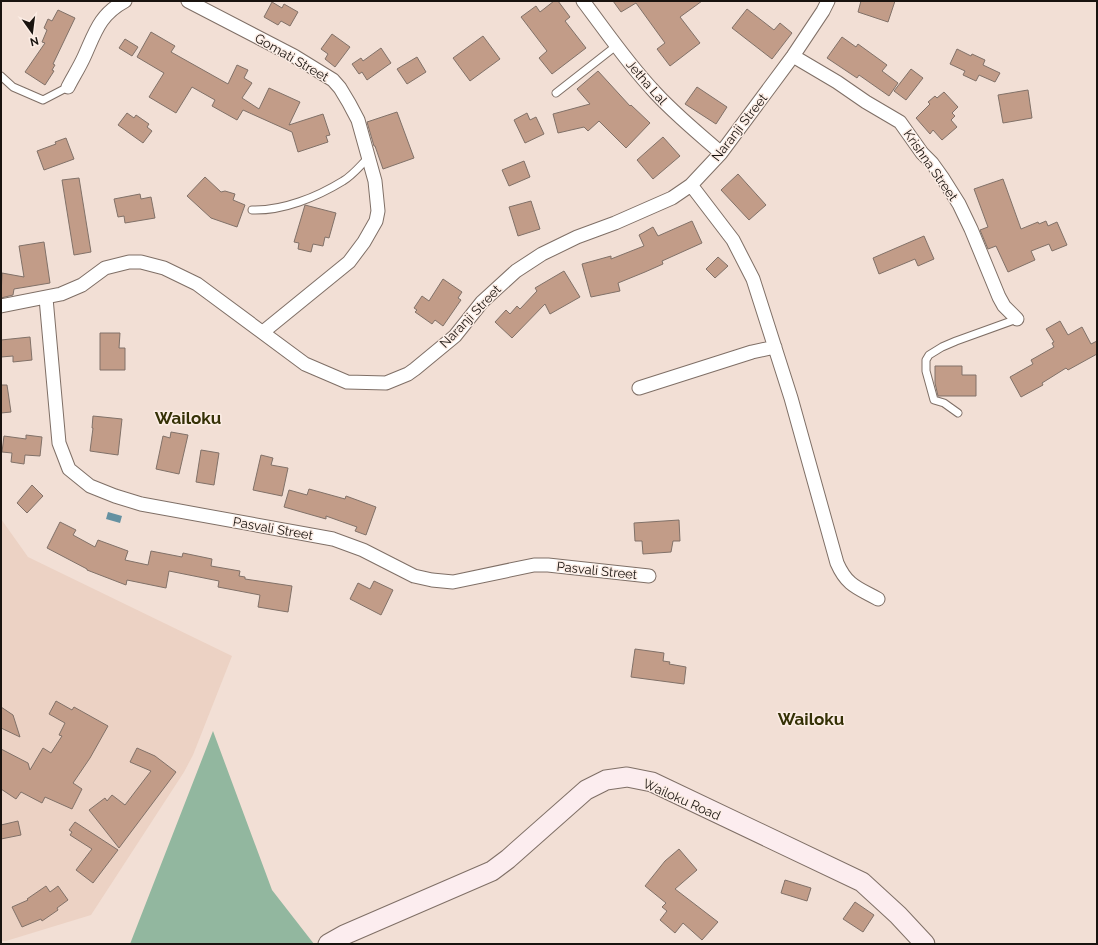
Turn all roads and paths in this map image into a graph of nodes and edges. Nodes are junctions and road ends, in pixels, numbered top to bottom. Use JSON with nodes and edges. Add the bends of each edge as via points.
{"nodes":[{"id":1,"x":125,"y":1,"type":"edge"},
{"id":2,"x":188,"y":1,"type":"edge"},
{"id":3,"x":583,"y":1,"type":"edge"},
{"id":4,"x":828,"y":1,"type":"edge"},
{"id":5,"x":616,"y":46,"type":"junction"},
{"id":6,"x":794,"y":56,"type":"junction"},
{"id":7,"x":1,"y":76,"type":"edge"},
{"id":8,"x":68,"y":87,"type":"joint"},
{"id":9,"x":556,"y":94,"type":"dead end"},
{"id":10,"x":721,"y":153,"type":"junction"},
{"id":11,"x":368,"y":158,"type":"junction"},
{"id":12,"x":691,"y":185,"type":"junction"},
{"id":13,"x":252,"y":210,"type":"dead end"},
{"id":14,"x":46,"y":298,"type":"junction"},
{"id":15,"x":1,"y":306,"type":"edge"},
{"id":16,"x":1017,"y":319,"type":"joint"},
{"id":17,"x":263,"y":332,"type":"junction"},
{"id":18,"x":775,"y":347,"type":"junction"},
{"id":19,"x":639,"y":388,"type":"dead end"},
{"id":20,"x":958,"y":412,"type":"dead end"},
{"id":21,"x":649,"y":576,"type":"dead end"},
{"id":22,"x":878,"y":599,"type":"dead end"},
{"id":23,"x":328,"y":944,"type":"edge"},
{"id":24,"x":925,"y":944,"type":"edge"}],
"edges":[{"from":1,"to":8,"type":"street","via":[[112,10],[95,30]]},
{"from":2,"to":11,"type":"street","name":"Gomati Street","via":[[294,56],[333,80],[358,120]]},
{"from":3,"to":5,"type":"street","name":"Jetha Lal"},
{"from":4,"to":6,"type":"street","name":"Naranji Street"},
{"from":5,"to":9,"type":"lane"},
{"from":5,"to":10,"type":"street","name":"Jetha Lal","via":[[666,104]]},
{"from":6,"to":10,"type":"street","name":"Naranji Street"},
{"from":6,"to":16,"type":"street","name":"Krishna Street","via":[[900,122],[942,177],[971,229],[999,297]]},
{"from":7,"to":8,"type":"lane","via":[[13,87],[43,100]]},
{"from":10,"to":12,"type":"street","name":"Naranji Street"},
{"from":11,"to":13,"type":"lane","via":[[344,181],[314,195],[267,210]]},
{"from":11,"to":17,"type":"street","name":"Gomati Street","via":[[375,181],[378,211],[376,221],[364,242],[349,262]]},
{"from":12,"to":17,"type":"street","name":"Naranji Street","via":[[672,198],[542,254],[516,271],[482,302],[455,336],[408,374],[386,383],[347,382],[305,364]]},
{"from":12,"to":18,"type":"street","via":[[733,240],[744,261],[753,279]]},
{"from":14,"to":15,"type":"street","name":"Naranji Street"},
{"from":14,"to":17,"type":"street","name":"Naranji Street","via":[[82,285],[105,268],[141,262],[164,268],[197,284]]},
{"from":14,"to":21,"type":"street","name":"Pasvali Street","via":[[59,442],[69,469],[90,486],[141,504],[333,539],[363,550],[414,576],[432,580],[453,582],[534,565]]},
{"from":16,"to":20,"type":"lane","via":[[956,341],[929,355],[926,360],[926,371],[934,400]]},
{"from":18,"to":19,"type":"street"},
{"from":18,"to":22,"type":"street","via":[[837,563],[848,582]]},
{"from":23,"to":24,"type":"street","name":"Wailoku Road","via":[[492,871],[586,790],[606,780],[627,777],[652,782],[862,882]]}]}
